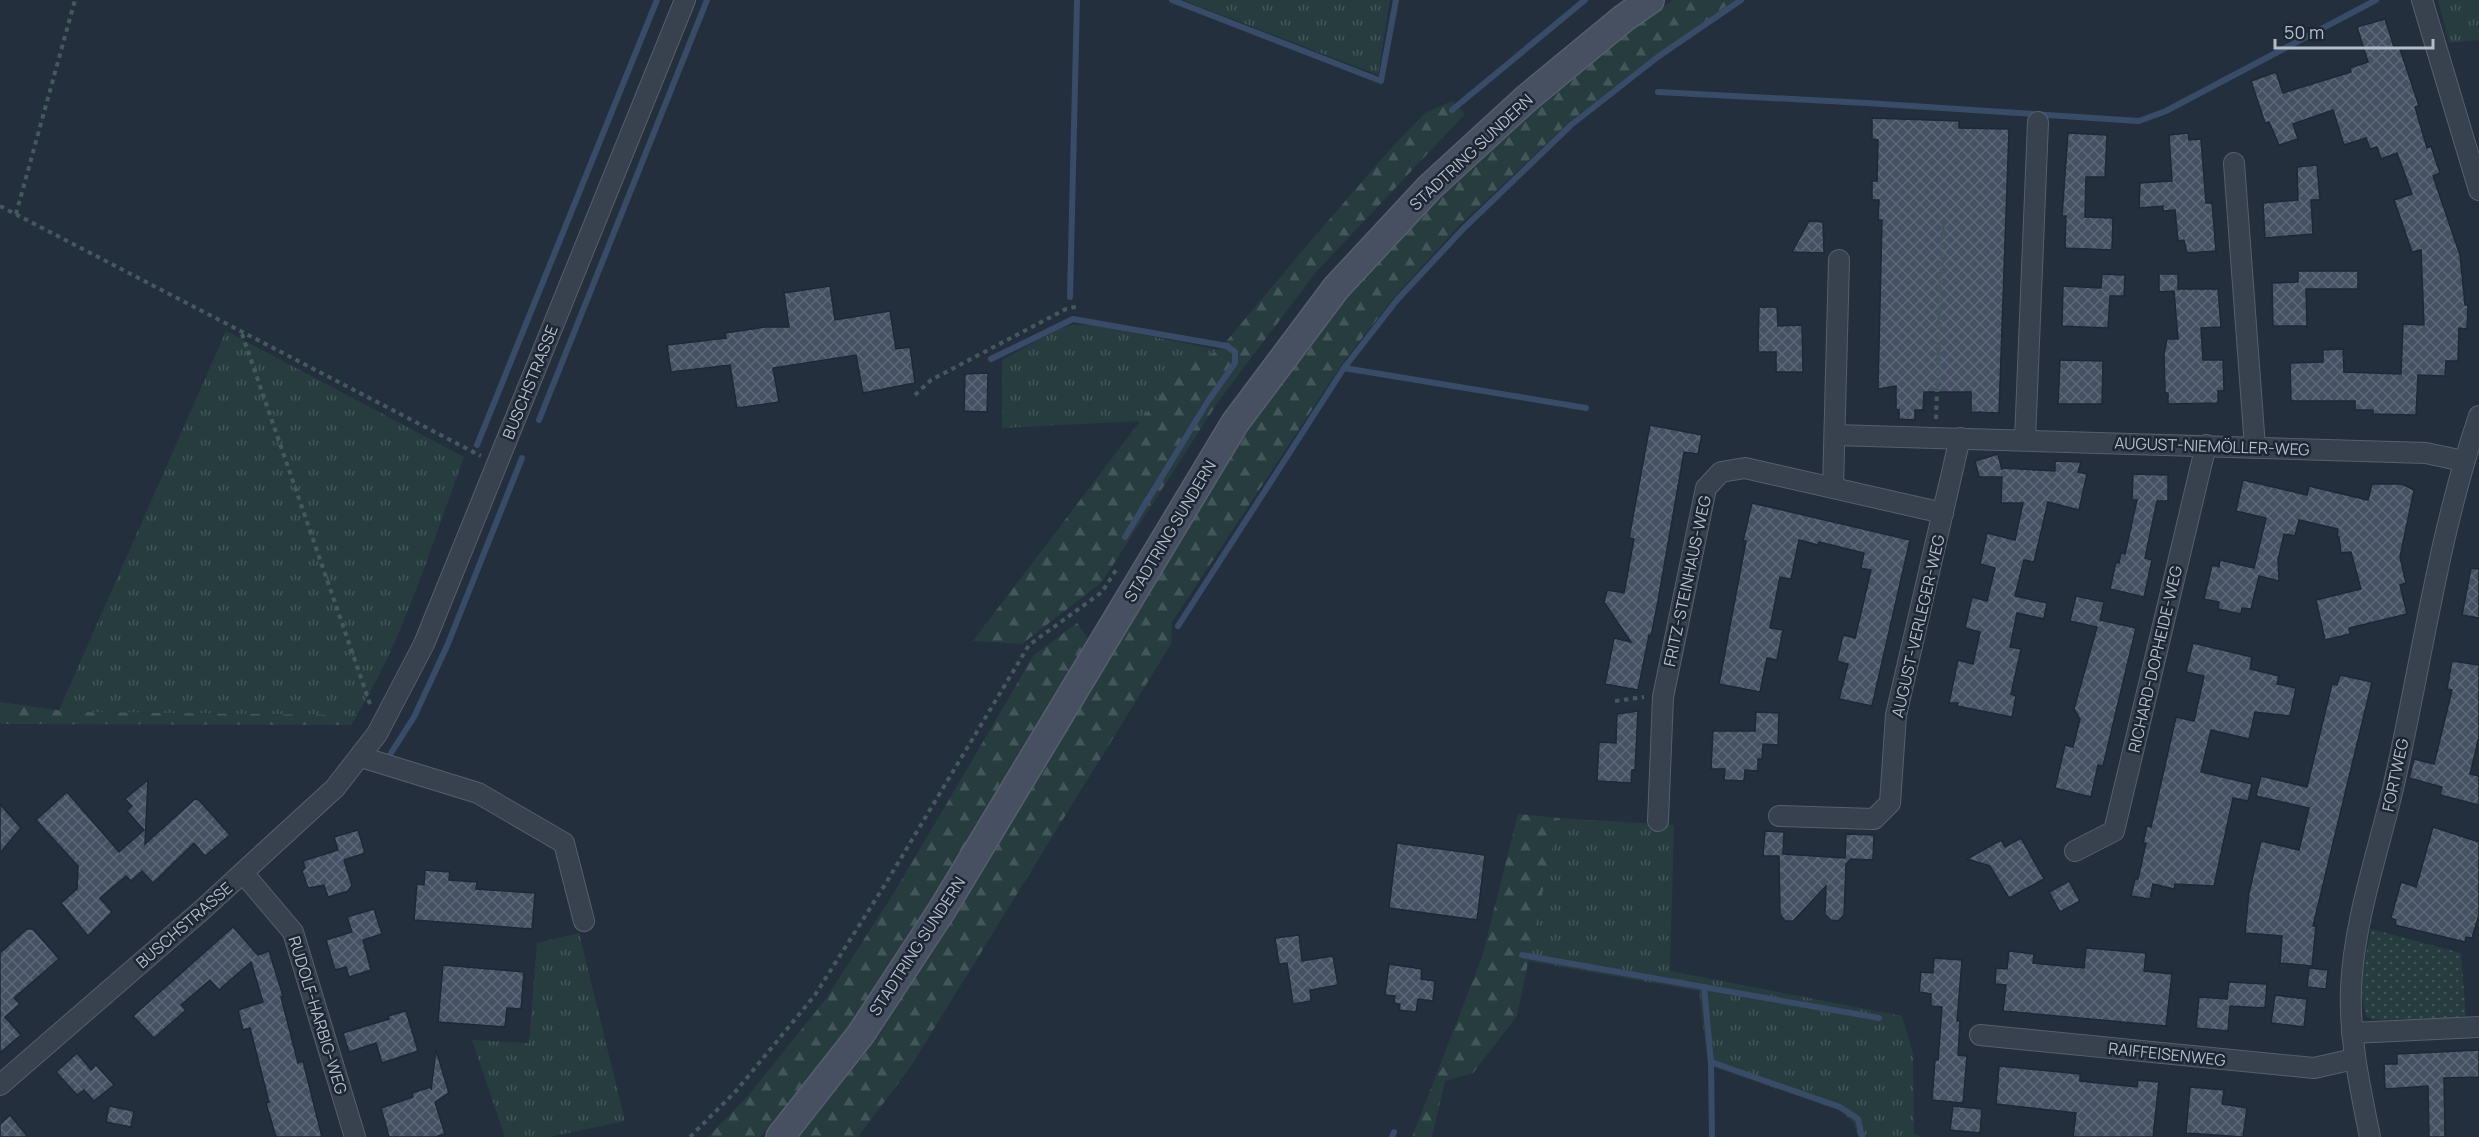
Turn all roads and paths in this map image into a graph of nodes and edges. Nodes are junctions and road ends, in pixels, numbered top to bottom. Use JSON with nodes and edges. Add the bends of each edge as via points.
{"nodes":[{"id":1,"x":75,"y":0,"type":"edge"},
{"id":2,"x":685,"y":0,"type":"edge"},
{"id":3,"x":1650,"y":0,"type":"edge"},
{"id":4,"x":2422,"y":0,"type":"edge"},
{"id":5,"x":2038,"y":122,"type":"dead end"},
{"id":6,"x":2234,"y":163,"type":"dead end"},
{"id":7,"x":2476,"y":171,"type":"edge"},
{"id":8,"x":2479,"y":190,"type":"edge"},
{"id":9,"x":0,"y":206,"type":"edge"},
{"id":10,"x":16,"y":214,"type":"junction"},
{"id":11,"x":1942,"y":222,"type":"dead end"},
{"id":12,"x":1839,"y":260,"type":"dead end"},
{"id":13,"x":1079,"y":306,"type":"dead end"},
{"id":14,"x":242,"y":333,"type":"junction"},
{"id":15,"x":915,"y":394,"type":"dead end"},
{"id":16,"x":2479,"y":416,"type":"edge"},
{"id":17,"x":1835,"y":435,"type":"junction"},
{"id":18,"x":1935,"y":437,"type":"junction"},
{"id":19,"x":1960,"y":438,"type":"junction"},
{"id":20,"x":2025,"y":440,"type":"junction"},
{"id":21,"x":2206,"y":445,"type":"junction"},
{"id":22,"x":2255,"y":447,"type":"junction"},
{"id":23,"x":488,"y":460,"type":"junction"},
{"id":24,"x":2463,"y":461,"type":"junction"},
{"id":25,"x":475,"y":466,"type":"dead end"},
{"id":26,"x":1833,"y":487,"type":"junction"},
{"id":27,"x":1943,"y":513,"type":"junction"},
{"id":28,"x":1663,"y":697,"type":"junction"},
{"id":29,"x":375,"y":699,"type":"dead end"},
{"id":30,"x":1615,"y":701,"type":"dead end"},
{"id":31,"x":361,"y":757,"type":"junction"},
{"id":32,"x":1779,"y":816,"type":"dead end"},
{"id":33,"x":1658,"y":821,"type":"dead end"},
{"id":34,"x":2075,"y":851,"type":"dead end"},
{"id":35,"x":243,"y":873,"type":"junction"},
{"id":36,"x":584,"y":921,"type":"dead end"},
{"id":37,"x":2479,"y":1027,"type":"edge"},
{"id":38,"x":2352,"y":1033,"type":"junction"},
{"id":39,"x":1980,"y":1035,"type":"dead end"},
{"id":40,"x":2354,"y":1059,"type":"junction"},
{"id":41,"x":0,"y":1085,"type":"edge"},
{"id":42,"x":355,"y":1137,"type":"edge"},
{"id":43,"x":780,"y":1137,"type":"edge"},
{"id":44,"x":2370,"y":1137,"type":"edge"}],
"edges":[{"from":1,"to":10,"type":"path"},
{"from":2,"to":23,"type":"street","name":"BUSCHSTRASSE"},
{"from":3,"to":43,"type":"main road","name":"STADTRING SUNDERN","via":[[1510,114],[1430,187],[1336,288],[1235,423],[942,910],[861,1035]]},
{"from":4,"to":7,"type":"street"},
{"from":5,"to":20,"type":"street"},
{"from":6,"to":22,"type":"street"},
{"from":7,"to":8,"type":"street"},
{"from":9,"to":10,"type":"path"},
{"from":10,"to":14,"type":"path"},
{"from":11,"to":18,"type":"path"},
{"from":12,"to":17,"type":"street"},
{"from":13,"to":15,"type":"path","via":[[1066,309],[931,380]]},
{"from":14,"to":23,"type":"path"},
{"from":14,"to":29,"type":"path","via":[[370,706]]},
{"from":16,"to":24,"type":"street","name":"FORTWEG"},
{"from":17,"to":18,"type":"street","name":"AUGUST-NIEMÖLLER-WEG"},
{"from":17,"to":26,"type":"street"},
{"from":18,"to":19,"type":"street","name":"AUGUST-NIEMÖLLER-WEG"},
{"from":19,"to":20,"type":"street","name":"AUGUST-NIEMÖLLER-WEG"},
{"from":19,"to":27,"type":"street"},
{"from":20,"to":21,"type":"street","name":"AUGUST-NIEMÖLLER-WEG"},
{"from":21,"to":22,"type":"street","name":"AUGUST-NIEMÖLLER-WEG"},
{"from":21,"to":34,"type":"street","name":"RICHARD-DOPHEIDE-WEG","via":[[2114,831]]},
{"from":22,"to":24,"type":"street","name":"AUGUST-NIEMÖLLER-WEG","via":[[2426,453]]},
{"from":23,"to":25,"type":"path"},
{"from":23,"to":31,"type":"street","name":"BUSCHSTRASSE","via":[[424,644]]},
{"from":24,"to":38,"type":"street","name":"FORTWEG","via":[[2358,931],[2351,987]]},
{"from":26,"to":27,"type":"street"},
{"from":26,"to":28,"type":"street","name":"FRITZ-STEINHAUS-WEG","via":[[1744,468],[1721,472],[1706,489]]},
{"from":27,"to":32,"type":"street","name":"AUGUST-VERLEGER-WEG","via":[[1896,715],[1890,803],[1874,819]]},
{"from":28,"to":30,"type":"path"},
{"from":28,"to":33,"type":"street","name":"FRITZ-STEINHAUS-WEG"},
{"from":31,"to":35,"type":"street","name":"BUSCHSTRASSE","via":[[335,788]]},
{"from":31,"to":36,"type":"street","via":[[478,793],[564,843]]},
{"from":35,"to":41,"type":"street","name":"BUSCHSTRASSE"},
{"from":35,"to":42,"type":"street","name":"RUDOLF-HARBIG-WEG","via":[[294,932]]},
{"from":37,"to":38,"type":"street"},
{"from":38,"to":40,"type":"street","name":"FORTWEG"},
{"from":39,"to":40,"type":"street","name":"RAIFFEISENWEG","via":[[2314,1068]]},
{"from":40,"to":44,"type":"street","name":"FORTWEG"}]}
